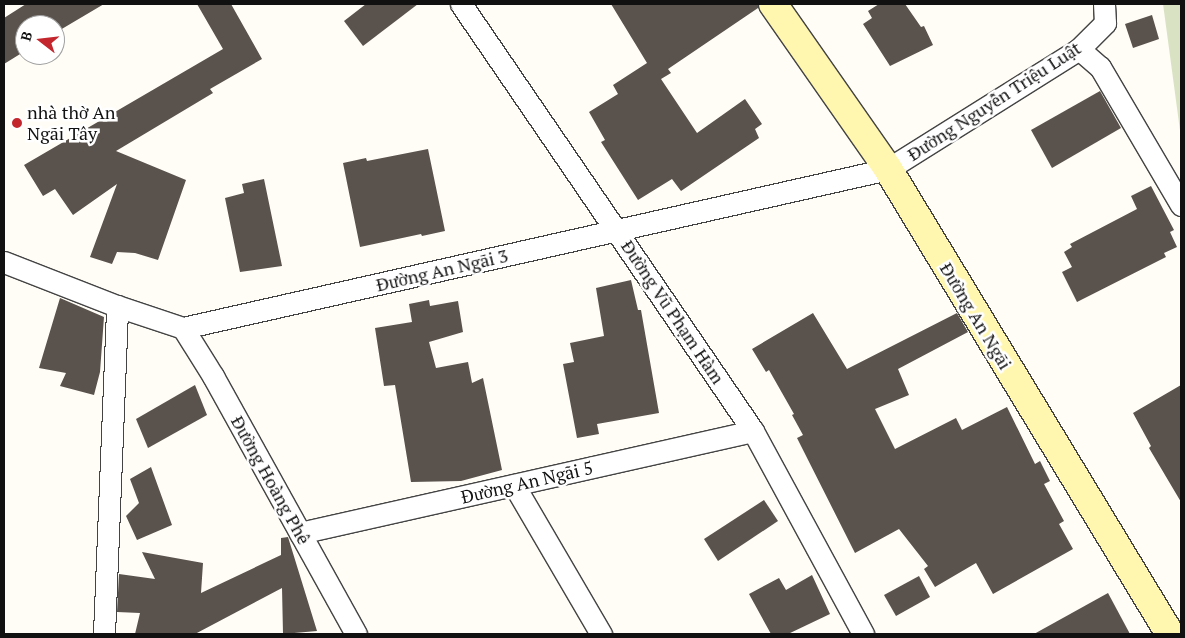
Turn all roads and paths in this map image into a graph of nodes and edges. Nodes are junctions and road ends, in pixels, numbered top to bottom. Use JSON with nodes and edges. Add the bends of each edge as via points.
{"nodes":[{"id":1,"x":461,"y":4,"type":"edge"},
{"id":2,"x":773,"y":4,"type":"edge"},
{"id":3,"x":1104,"y":4,"type":"edge"},
{"id":4,"x":1079,"y":49,"type":"junction"},
{"id":5,"x":888,"y":169,"type":"junction"},
{"id":6,"x":1181,"y":205,"type":"edge"},
{"id":7,"x":618,"y":231,"type":"junction"},
{"id":8,"x":4,"y":262,"type":"edge"},
{"id":9,"x":117,"y":306,"type":"junction"},
{"id":10,"x":183,"y":328,"type":"junction"},
{"id":11,"x":753,"y":430,"type":"junction"},
{"id":12,"x":514,"y":485,"type":"junction"},
{"id":13,"x":300,"y":534,"type":"junction"},
{"id":14,"x":104,"y":634,"type":"edge"},
{"id":15,"x":356,"y":634,"type":"edge"},
{"id":16,"x":601,"y":634,"type":"edge"},
{"id":17,"x":863,"y":634,"type":"edge"},
{"id":18,"x":1170,"y":634,"type":"edge"}],
"edges":[{"from":1,"to":7,"type":"street","name":"Đường Vũ Phạm Hàm"},
{"from":2,"to":5,"type":"main road","name":"Đường An Ngãi"},
{"from":3,"to":4,"type":"street","name":"Đường Nguyễn Triệu Luật","via":[[1105,23]]},
{"from":4,"to":5,"type":"street","name":"Đường Nguyễn Triệu Luật"},
{"from":4,"to":6,"type":"street","via":[[1100,67]]},
{"from":5,"to":7,"type":"street","name":"Đường An Ngãi 3"},
{"from":5,"to":18,"type":"main road","name":"Đường An Ngãi"},
{"from":7,"to":10,"type":"street","name":"Đường An Ngãi 3"},
{"from":7,"to":11,"type":"street","name":"Đường Vũ Phạm Hàm"},
{"from":8,"to":9,"type":"street"},
{"from":9,"to":10,"type":"street"},
{"from":9,"to":14,"type":"street"},
{"from":10,"to":13,"type":"street","name":"Đường Hoàng Phê"},
{"from":11,"to":12,"type":"street","name":"Đường An Ngãi 5"},
{"from":11,"to":17,"type":"street","name":"Đường Vũ Phạm Hàm"},
{"from":12,"to":13,"type":"street","name":"Đường An Ngãi 5"},
{"from":12,"to":16,"type":"street"},
{"from":13,"to":15,"type":"street","name":"Đường Hoàng Phê"}]}
